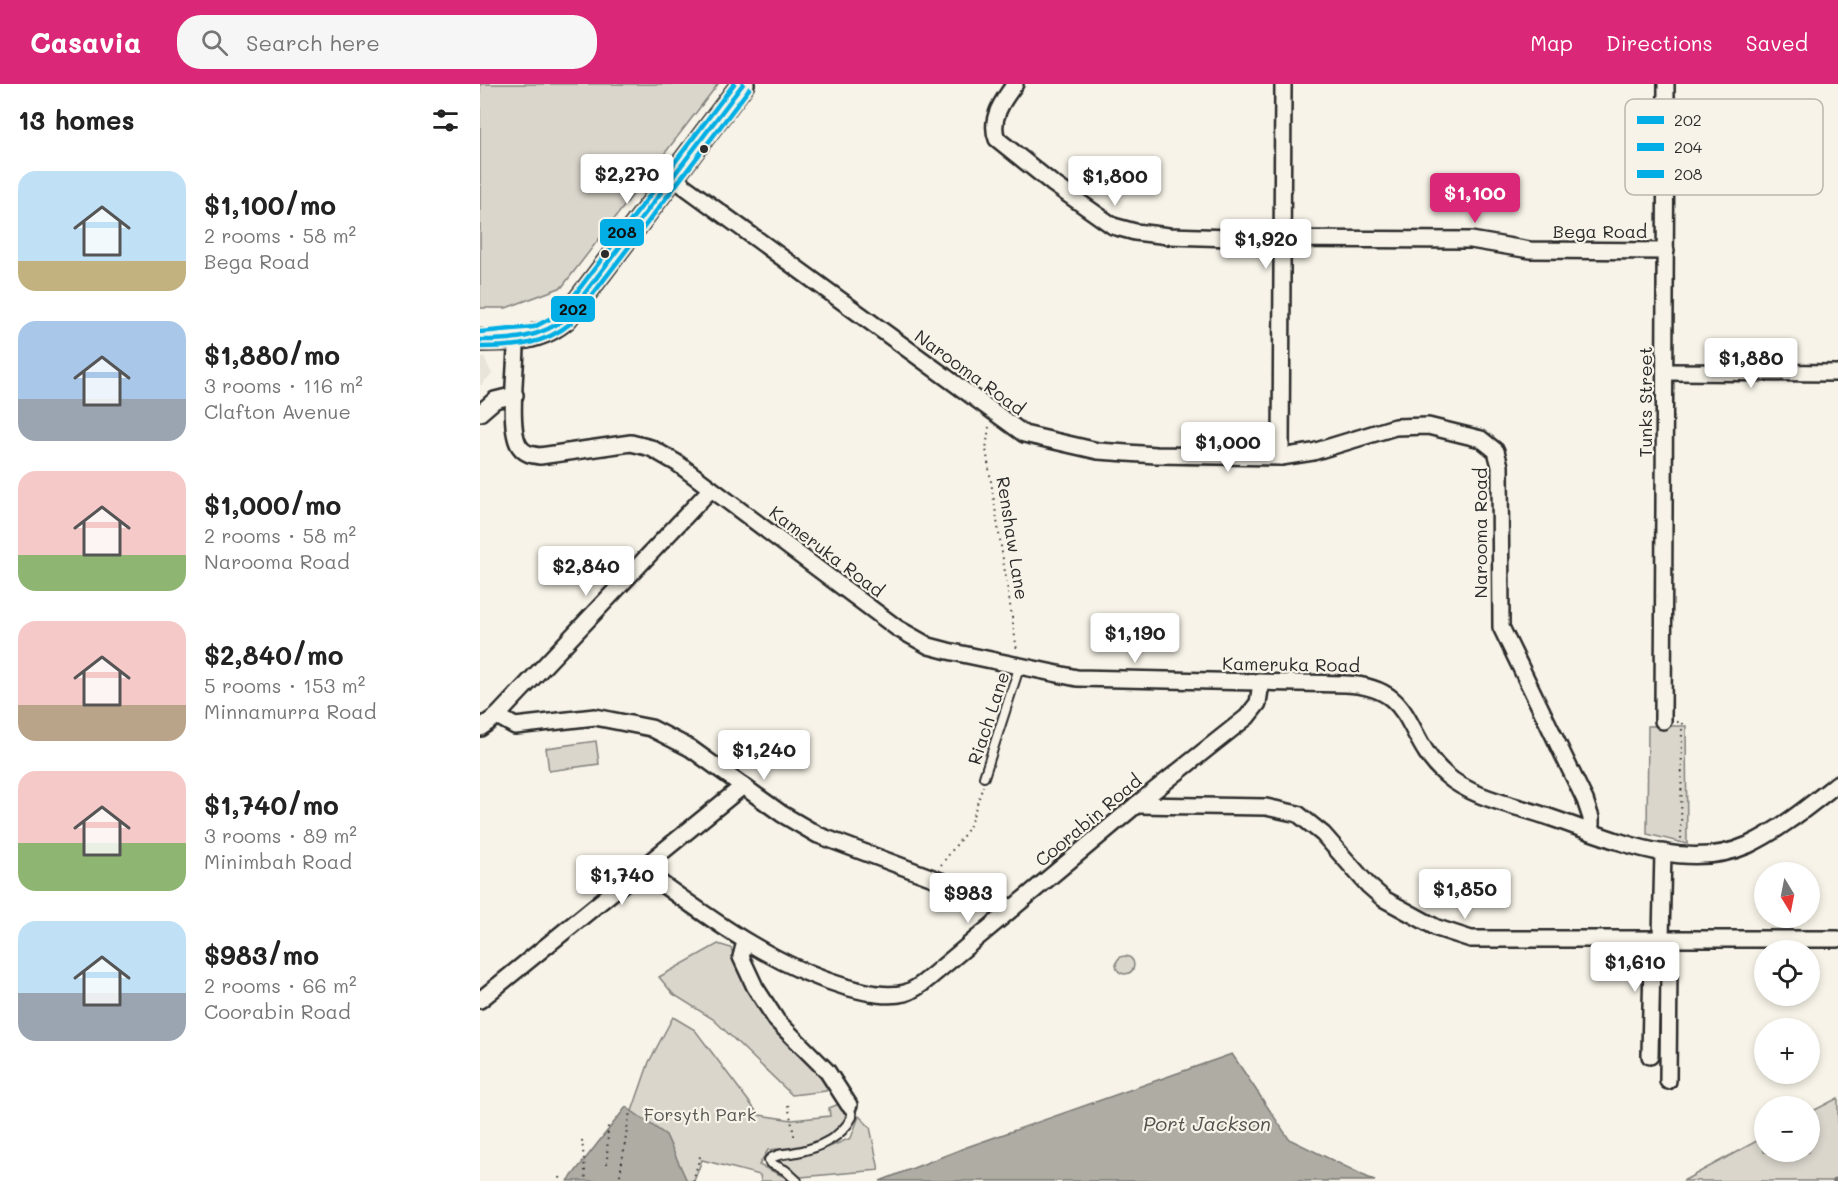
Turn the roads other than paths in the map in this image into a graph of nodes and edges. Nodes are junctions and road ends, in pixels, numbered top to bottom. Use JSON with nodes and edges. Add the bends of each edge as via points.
{"nodes":[{"id":1,"x":743,"y":84,"type":"edge"},
{"id":2,"x":1015,"y":84,"type":"edge"},
{"id":3,"x":1283,"y":84,"type":"edge"},
{"id":4,"x":673,"y":178,"type":"junction"},
{"id":5,"x":1666,"y":195,"type":"edge"},
{"id":6,"x":1282,"y":238,"type":"junction"},
{"id":7,"x":1666,"y":251,"type":"junction"},
{"id":8,"x":516,"y":339,"type":"junction"},
{"id":9,"x":480,"y":340,"type":"edge"},
{"id":10,"x":1665,"y":372,"type":"junction"},
{"id":11,"x":1838,"y":374,"type":"edge"},
{"id":12,"x":515,"y":395,"type":"junction"},
{"id":13,"x":480,"y":413,"type":"edge"},
{"id":14,"x":1281,"y":457,"type":"junction"},
{"id":15,"x":711,"y":489,"type":"junction"},
{"id":16,"x":1019,"y":668,"type":"junction"},
{"id":17,"x":1261,"y":683,"type":"junction"},
{"id":18,"x":497,"y":716,"type":"junction"},
{"id":19,"x":1663,"y":721,"type":"road end"},
{"id":20,"x":480,"y":728,"type":"edge"},
{"id":21,"x":984,"y":777,"type":"road end"},
{"id":22,"x":1838,"y":783,"type":"edge"},
{"id":23,"x":743,"y":786,"type":"junction"},
{"id":24,"x":1136,"y":805,"type":"junction"},
{"id":25,"x":1590,"y":831,"type":"junction"},
{"id":26,"x":1662,"y":852,"type":"junction"},
{"id":27,"x":641,"y":869,"type":"junction"},
{"id":28,"x":1013,"y":908,"type":"junction"},
{"id":29,"x":1661,"y":938,"type":"junction"},
{"id":30,"x":1838,"y":939,"type":"edge"},
{"id":31,"x":745,"y":942,"type":"junction"},
{"id":32,"x":480,"y":1000,"type":"edge"},
{"id":33,"x":1650,"y":1056,"type":"dead end"},
{"id":34,"x":1668,"y":1081,"type":"dead end"},
{"id":35,"x":849,"y":1105,"type":"joint"},
{"id":36,"x":797,"y":1181,"type":"edge"}],
"edges":[{"from":1,"to":4,"type":"street"},
{"from":2,"to":6,"type":"street","name":"Bega Road","via":[[994,121],[997,139],[1113,226],[1169,236]]},
{"from":3,"to":6,"type":"street"},
{"from":4,"to":8,"type":"street","via":[[566,318],[548,331]]},
{"from":4,"to":14,"type":"street","name":"Narooma Road","via":[[1024,434],[1098,451],[1156,456]]},
{"from":5,"to":7,"type":"street","name":"Tunks Street"},
{"from":6,"to":7,"type":"street","name":"Bega Road","via":[[1471,240],[1530,250]]},
{"from":6,"to":14,"type":"street"},
{"from":7,"to":10,"type":"street","name":"Tunks Street"},
{"from":8,"to":9,"type":"street"},
{"from":8,"to":12,"type":"street","name":"Kameruka Road"},
{"from":10,"to":11,"type":"street"},
{"from":10,"to":19,"type":"street","name":"Tunks Street"},
{"from":12,"to":13,"type":"street","via":[[495,400]]},
{"from":12,"to":15,"type":"street","name":"Kameruka Road","via":[[513,430],[526,453],[540,456],[640,444],[663,454]]},
{"from":14,"to":25,"type":"street","name":"Narooma Road","via":[[1411,425],[1473,435],[1492,447],[1500,466],[1501,627],[1585,800],[1591,818]]},
{"from":15,"to":16,"type":"street","name":"Kameruka Road","via":[[915,639]]},
{"from":15,"to":18,"type":"street"},
{"from":16,"to":17,"type":"street","name":"Kameruka Road","via":[[1093,680]]},
{"from":16,"to":21,"type":"lane","name":"Riach Lane"},
{"from":17,"to":24,"type":"street","name":"Coorabin Road","via":[[1252,713]]},
{"from":17,"to":25,"type":"street","name":"Kameruka Road","via":[[1376,688],[1397,702],[1437,767],[1458,785]]},
{"from":18,"to":20,"type":"street"},
{"from":18,"to":23,"type":"street","via":[[515,726],[595,717],[651,728],[690,748]]},
{"from":22,"to":26,"type":"street","name":"Kameruka Road","via":[[1746,846],[1712,855]]},
{"from":23,"to":27,"type":"street"},
{"from":23,"to":28,"type":"street","via":[[818,835]]},
{"from":24,"to":28,"type":"street","name":"Coorabin Road"},
{"from":24,"to":29,"type":"street","via":[[1266,807],[1298,813],[1384,899],[1454,935],[1490,940]]},
{"from":25,"to":26,"type":"street","name":"Kameruka Road"},
{"from":26,"to":29,"type":"street"},
{"from":27,"to":31,"type":"street","name":"Coorabin Road"},
{"from":27,"to":32,"type":"street"},
{"from":28,"to":31,"type":"street","name":"Coorabin Road","via":[[922,984],[897,994],[870,993],[832,982],[783,963]]},
{"from":29,"to":30,"type":"street"},
{"from":29,"to":33,"type":"street","via":[[1652,960]]},
{"from":29,"to":34,"type":"street","via":[[1669,962]]},
{"from":31,"to":35,"type":"street","via":[[741,957],[755,987],[777,1021],[827,1071]]},
{"from":35,"to":36,"type":"lane","via":[[852,1117],[836,1137],[819,1147],[769,1160]]}]}
